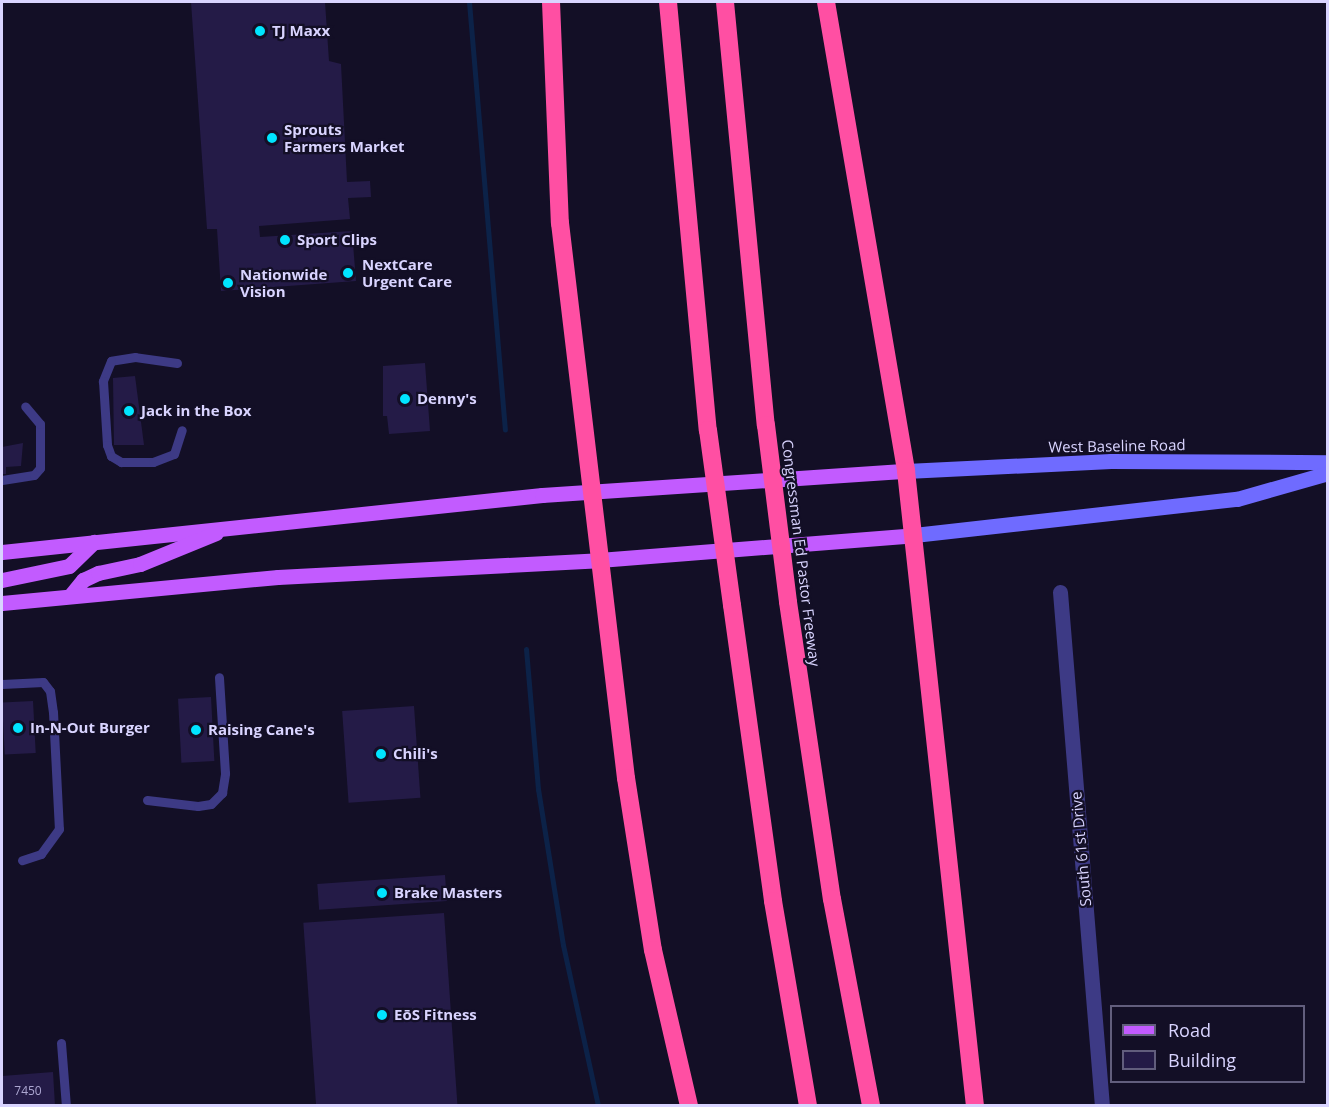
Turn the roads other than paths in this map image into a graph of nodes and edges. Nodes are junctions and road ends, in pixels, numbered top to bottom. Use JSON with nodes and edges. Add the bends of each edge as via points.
{"nodes":[{"id":1,"x":551,"y":2,"type":"edge"},
{"id":2,"x":668,"y":2,"type":"edge"},
{"id":3,"x":725,"y":2,"type":"edge"},
{"id":4,"x":826,"y":2,"type":"edge"},
{"id":5,"x":177,"y":363,"type":"dead end"},
{"id":6,"x":25,"y":406,"type":"dead end"},
{"id":7,"x":182,"y":430,"type":"dead end"},
{"id":8,"x":1328,"y":462,"type":"edge"},
{"id":9,"x":906,"y":471,"type":"junction"},
{"id":10,"x":1328,"y":473,"type":"edge"},
{"id":11,"x":2,"y":480,"type":"edge"},
{"id":12,"x":592,"y":491,"type":"junction"},
{"id":13,"x":230,"y":527,"type":"junction"},
{"id":14,"x":914,"y":535,"type":"junction"},
{"id":15,"x":94,"y":543,"type":"junction"},
{"id":16,"x":2,"y":552,"type":"edge"},
{"id":17,"x":598,"y":560,"type":"junction"},
{"id":18,"x":2,"y":580,"type":"edge"},
{"id":19,"x":1060,"y":592,"type":"dead end"},
{"id":20,"x":70,"y":597,"type":"junction"},
{"id":21,"x":2,"y":603,"type":"edge"},
{"id":22,"x":219,"y":678,"type":"dead end"},
{"id":23,"x":2,"y":684,"type":"edge"},
{"id":24,"x":147,"y":800,"type":"dead end"},
{"id":25,"x":22,"y":860,"type":"dead end"},
{"id":26,"x":61,"y":1043,"type":"dead end"},
{"id":27,"x":66,"y":1106,"type":"edge"},
{"id":28,"x":689,"y":1106,"type":"edge"},
{"id":29,"x":808,"y":1106,"type":"edge"},
{"id":30,"x":871,"y":1106,"type":"edge"},
{"id":31,"x":975,"y":1106,"type":"edge"},
{"id":32,"x":1102,"y":1106,"type":"edge"}],
"edges":[{"from":1,"to":12,"type":"highway","via":[[560,223]]},
{"from":2,"to":29,"type":"highway","bridge":true,"via":[[708,430],[773,901]]},
{"from":3,"to":30,"type":"highway","name":"Congressman Ed Pastor Freeway","bridge":true,"via":[[766,425],[788,602],[832,899]]},
{"from":4,"to":9,"type":"highway"},
{"from":5,"to":7,"type":"lane","via":[[135,357],[111,361],[103,381],[107,445],[111,456],[121,462],[153,462],[174,454]]},
{"from":6,"to":11,"type":"lane","via":[[39,424],[40,468],[24,478]]},
{"from":8,"to":9,"type":"main road","name":"West Baseline Road","via":[[1111,461]]},
{"from":9,"to":12,"type":"main road"},
{"from":9,"to":14,"type":"highway"},
{"from":10,"to":14,"type":"main road","via":[[1237,499]]},
{"from":12,"to":13,"type":"main road"},
{"from":12,"to":17,"type":"highway"},
{"from":13,"to":15,"type":"main road"},
{"from":13,"to":20,"type":"main road","via":[[140,564],[98,573],[75,587]]},
{"from":14,"to":17,"type":"main road"},
{"from":14,"to":31,"type":"highway"},
{"from":15,"to":16,"type":"main road"},
{"from":15,"to":18,"type":"main road","via":[[69,566]]},
{"from":17,"to":20,"type":"main road","via":[[278,577]]},
{"from":17,"to":28,"type":"highway","via":[[640,875]]},
{"from":19,"to":32,"type":"street","name":"South 61st Drive"},
{"from":20,"to":21,"type":"main road"},
{"from":22,"to":24,"type":"lane","via":[[225,773],[222,793],[211,804],[198,806]]},
{"from":23,"to":25,"type":"lane","via":[[43,682],[50,691],[53,712],[59,829],[41,854]]},
{"from":26,"to":27,"type":"lane"}]}
